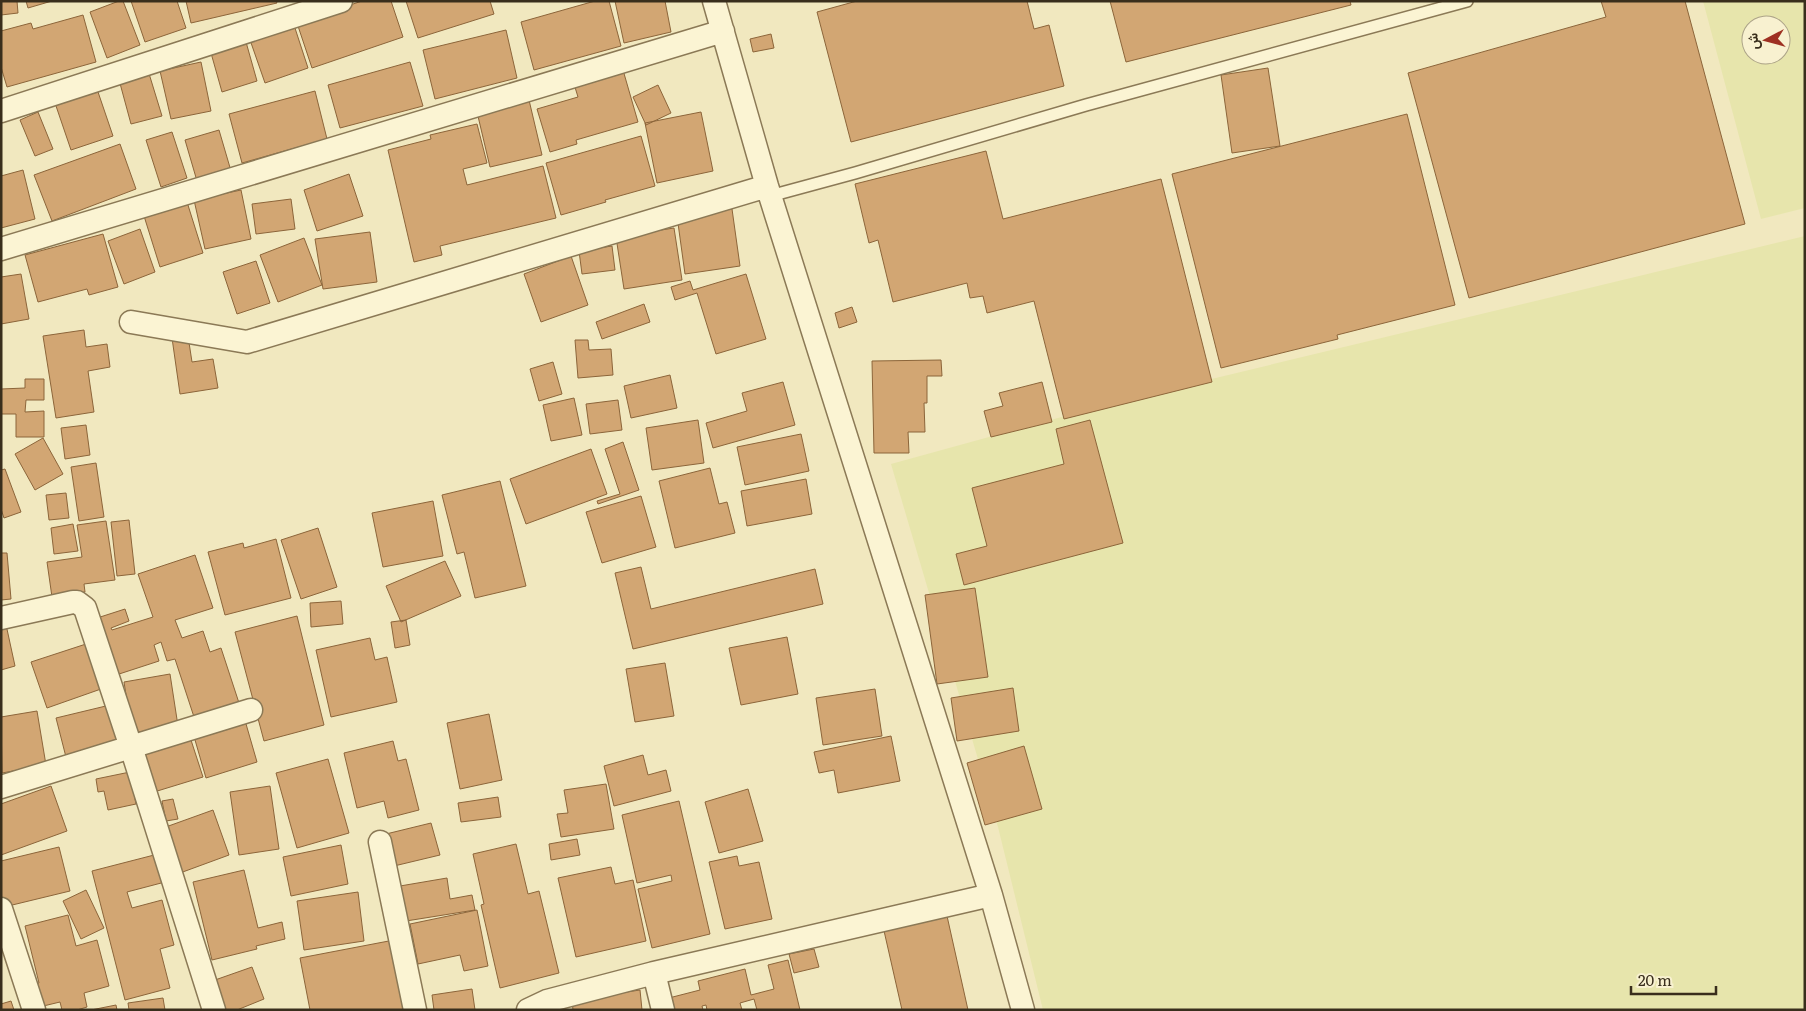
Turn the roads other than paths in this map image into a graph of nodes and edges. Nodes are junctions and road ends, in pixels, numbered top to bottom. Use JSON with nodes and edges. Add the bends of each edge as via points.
{"nodes":[{"id":1,"x":341,"y":1,"type":"edge"},
{"id":2,"x":714,"y":1,"type":"edge"},
{"id":3,"x":1467,"y":1,"type":"edge"},
{"id":4,"x":722,"y":31,"type":"junction"},
{"id":5,"x":1,"y":111,"type":"edge"},
{"id":6,"x":768,"y":191,"type":"junction"},
{"id":7,"x":1,"y":249,"type":"edge"},
{"id":8,"x":131,"y":322,"type":"dead end"},
{"id":9,"x":1,"y":618,"type":"edge"},
{"id":10,"x":251,"y":710,"type":"dead end"},
{"id":11,"x":131,"y":747,"type":"junction"},
{"id":12,"x":1,"y":787,"type":"edge"},
{"id":13,"x":380,"y":842,"type":"dead end"},
{"id":14,"x":991,"y":894,"type":"junction"},
{"id":15,"x":1,"y":909,"type":"edge"},
{"id":16,"x":654,"y":973,"type":"junction"},
{"id":17,"x":34,"y":1010,"type":"edge"},
{"id":18,"x":214,"y":1010,"type":"edge"},
{"id":19,"x":415,"y":1010,"type":"edge"},
{"id":20,"x":528,"y":1010,"type":"edge"},
{"id":21,"x":663,"y":1010,"type":"edge"},
{"id":22,"x":1024,"y":1010,"type":"edge"}],
"edges":[{"from":1,"to":5,"type":"street"},
{"from":2,"to":4,"type":"street"},
{"from":3,"to":6,"type":"lane","via":[[1086,105],[855,173]]},
{"from":4,"to":6,"type":"street"},
{"from":4,"to":7,"type":"street"},
{"from":6,"to":8,"type":"street","via":[[247,342]]},
{"from":6,"to":14,"type":"street"},
{"from":9,"to":11,"type":"street","via":[[73,602],[85,608]]},
{"from":10,"to":11,"type":"street"},
{"from":11,"to":12,"type":"street"},
{"from":11,"to":18,"type":"street"},
{"from":13,"to":19,"type":"street"},
{"from":14,"to":16,"type":"street"},
{"from":14,"to":22,"type":"street"},
{"from":15,"to":17,"type":"street"},
{"from":16,"to":20,"type":"street","via":[[547,1001]]},
{"from":16,"to":21,"type":"street"}]}
